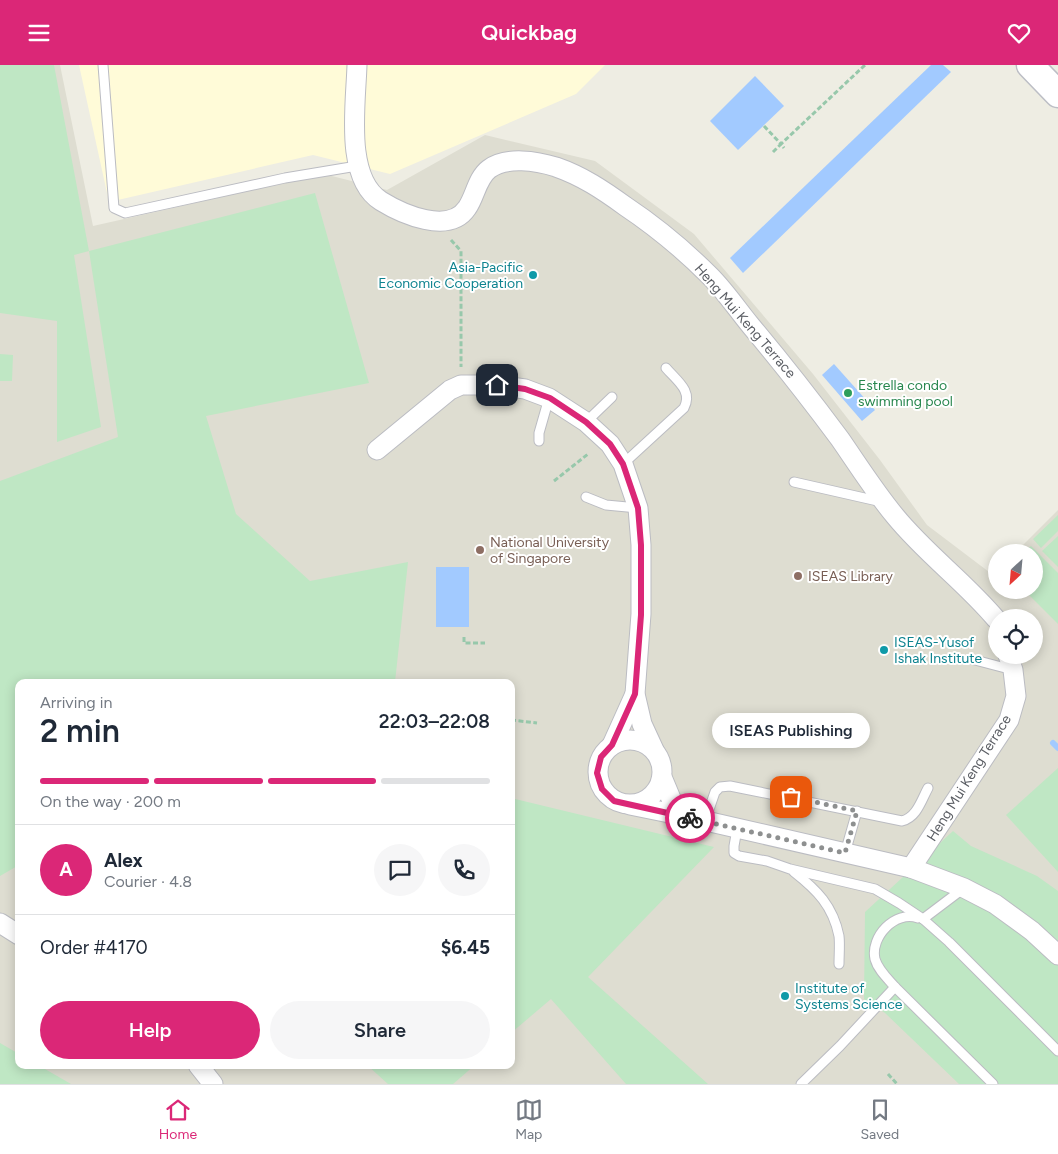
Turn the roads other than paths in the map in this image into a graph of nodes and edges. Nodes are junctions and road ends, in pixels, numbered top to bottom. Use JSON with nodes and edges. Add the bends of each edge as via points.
{"nodes":[{"id":1,"x":104,"y":65,"type":"edge"},
{"id":2,"x":358,"y":65,"type":"edge"},
{"id":3,"x":1030,"y":65,"type":"edge"},
{"id":4,"x":1058,"y":94,"type":"edge"},
{"id":5,"x":357,"y":166,"type":"junction"},
{"id":6,"x":666,"y":368,"type":"dead end"},
{"id":7,"x":612,"y":397,"type":"dead end"},
{"id":8,"x":550,"y":398,"type":"junction"},
{"id":9,"x":586,"y":422,"type":"junction"},
{"id":10,"x":539,"y":441,"type":"dead end"},
{"id":11,"x":377,"y":450,"type":"dead end"},
{"id":12,"x":623,"y":464,"type":"junction"},
{"id":13,"x":794,"y":482,"type":"dead end"},
{"id":14,"x":586,"y":497,"type":"dead end"},
{"id":15,"x":885,"y":503,"type":"junction"},
{"id":16,"x":638,"y":508,"type":"junction"},
{"id":17,"x":988,"y":609,"type":"edge"},
{"id":18,"x":970,"y":659,"type":"dead end"},
{"id":19,"x":988,"y":660,"type":"edge"},
{"id":20,"x":1011,"y":664,"type":"edge"},
{"id":21,"x":635,"y":694,"type":"junction"},
{"id":22,"x":612,"y":745,"type":"junction"},
{"id":23,"x":654,"y":750,"type":"junction"},
{"id":24,"x":662,"y":777,"type":"junction"},
{"id":25,"x":928,"y":788,"type":"dead end"},
{"id":26,"x":630,"y":805,"type":"junction"},
{"id":27,"x":857,"y":811,"type":"junction"},
{"id":28,"x":684,"y":816,"type":"junction"},
{"id":29,"x":705,"y":821,"type":"junction"},
{"id":30,"x":737,"y":829,"type":"junction"},
{"id":31,"x":845,"y":853,"type":"junction"},
{"id":32,"x":911,"y":868,"type":"junction"},
{"id":33,"x":790,"y":869,"type":"junction"},
{"id":34,"x":964,"y":889,"type":"junction"},
{"id":35,"x":923,"y":919,"type":"junction"},
{"id":36,"x":0,"y":923,"type":"edge"},
{"id":37,"x":15,"y":932,"type":"edge"},
{"id":38,"x":1058,"y":955,"type":"edge"},
{"id":39,"x":839,"y":964,"type":"dead end"},
{"id":40,"x":895,"y":987,"type":"junction"},
{"id":41,"x":1058,"y":1051,"type":"edge"},
{"id":42,"x":201,"y":1069,"type":"edge"},
{"id":43,"x":213,"y":1084,"type":"edge"},
{"id":44,"x":801,"y":1084,"type":"edge"},
{"id":45,"x":993,"y":1084,"type":"edge"}],
"edges":[{"from":1,"to":5,"type":"lane","via":[[114,208],[119,211],[125,213],[285,178]]},
{"from":2,"to":5,"type":"street","name":"Heng Mui Keng Terrace"},
{"from":3,"to":4,"type":"main road"},
{"from":5,"to":15,"type":"street","name":"Heng Mui Keng Terrace","via":[[375,197],[416,218],[434,221],[458,217],[467,209],[484,173],[504,163],[525,161],[553,166],[578,175],[601,189],[652,224],[710,276],[797,381]]},
{"from":6,"to":12,"type":"lane","via":[[688,393],[688,401]]},
{"from":7,"to":9,"type":"lane"},
{"from":8,"to":9,"type":"street"},
{"from":8,"to":10,"type":"lane"},
{"from":8,"to":11,"type":"street","via":[[525,389],[461,385],[450,390]]},
{"from":9,"to":12,"type":"street","via":[[610,444]]},
{"from":12,"to":16,"type":"street"},
{"from":13,"to":15,"type":"lane"},
{"from":14,"to":16,"type":"lane","via":[[606,505]]},
{"from":15,"to":17,"type":"street","name":"Heng Mui Keng Terrace","via":[[937,561]]},
{"from":16,"to":21,"type":"street","via":[[641,615]]},
{"from":18,"to":19,"type":"lane"},
{"from":20,"to":32,"type":"street","name":"Heng Mui Keng Terrace","via":[[1016,697],[1009,720]]},
{"from":21,"to":22,"type":"street"},
{"from":21,"to":23,"type":"street","via":[[642,724]]},
{"from":22,"to":23,"type":"street","via":[[626,740],[641,741]]},
{"from":22,"to":26,"type":"street","via":[[601,757],[597,773],[602,789],[614,801]]},
{"from":23,"to":24,"type":"street","via":[[660,758]]},
{"from":24,"to":26,"type":"street","via":[[657,791],[645,801]]},
{"from":24,"to":28,"type":"street","via":[[672,801]]},
{"from":25,"to":27,"type":"lane","via":[[909,819],[902,821]]},
{"from":26,"to":28,"type":"street"},
{"from":27,"to":29,"type":"lane","via":[[730,786],[720,787],[715,793]]},
{"from":27,"to":31,"type":"lane"},
{"from":28,"to":29,"type":"street"},
{"from":29,"to":30,"type":"street"},
{"from":30,"to":31,"type":"street"},
{"from":30,"to":33,"type":"lane","via":[[734,853]]},
{"from":31,"to":32,"type":"street"},
{"from":32,"to":34,"type":"street"},
{"from":33,"to":35,"type":"lane","via":[[875,889]]},
{"from":33,"to":39,"type":"lane","via":[[814,887],[830,910],[839,936]]},
{"from":34,"to":35,"type":"lane"},
{"from":34,"to":38,"type":"street","via":[[995,904]]},
{"from":35,"to":40,"type":"lane","via":[[911,915],[901,917],[887,925],[878,938],[875,958]]},
{"from":35,"to":41,"type":"lane"},
{"from":36,"to":37,"type":"street"},
{"from":40,"to":44,"type":"lane"},
{"from":40,"to":45,"type":"lane"},
{"from":42,"to":43,"type":"street"}]}
